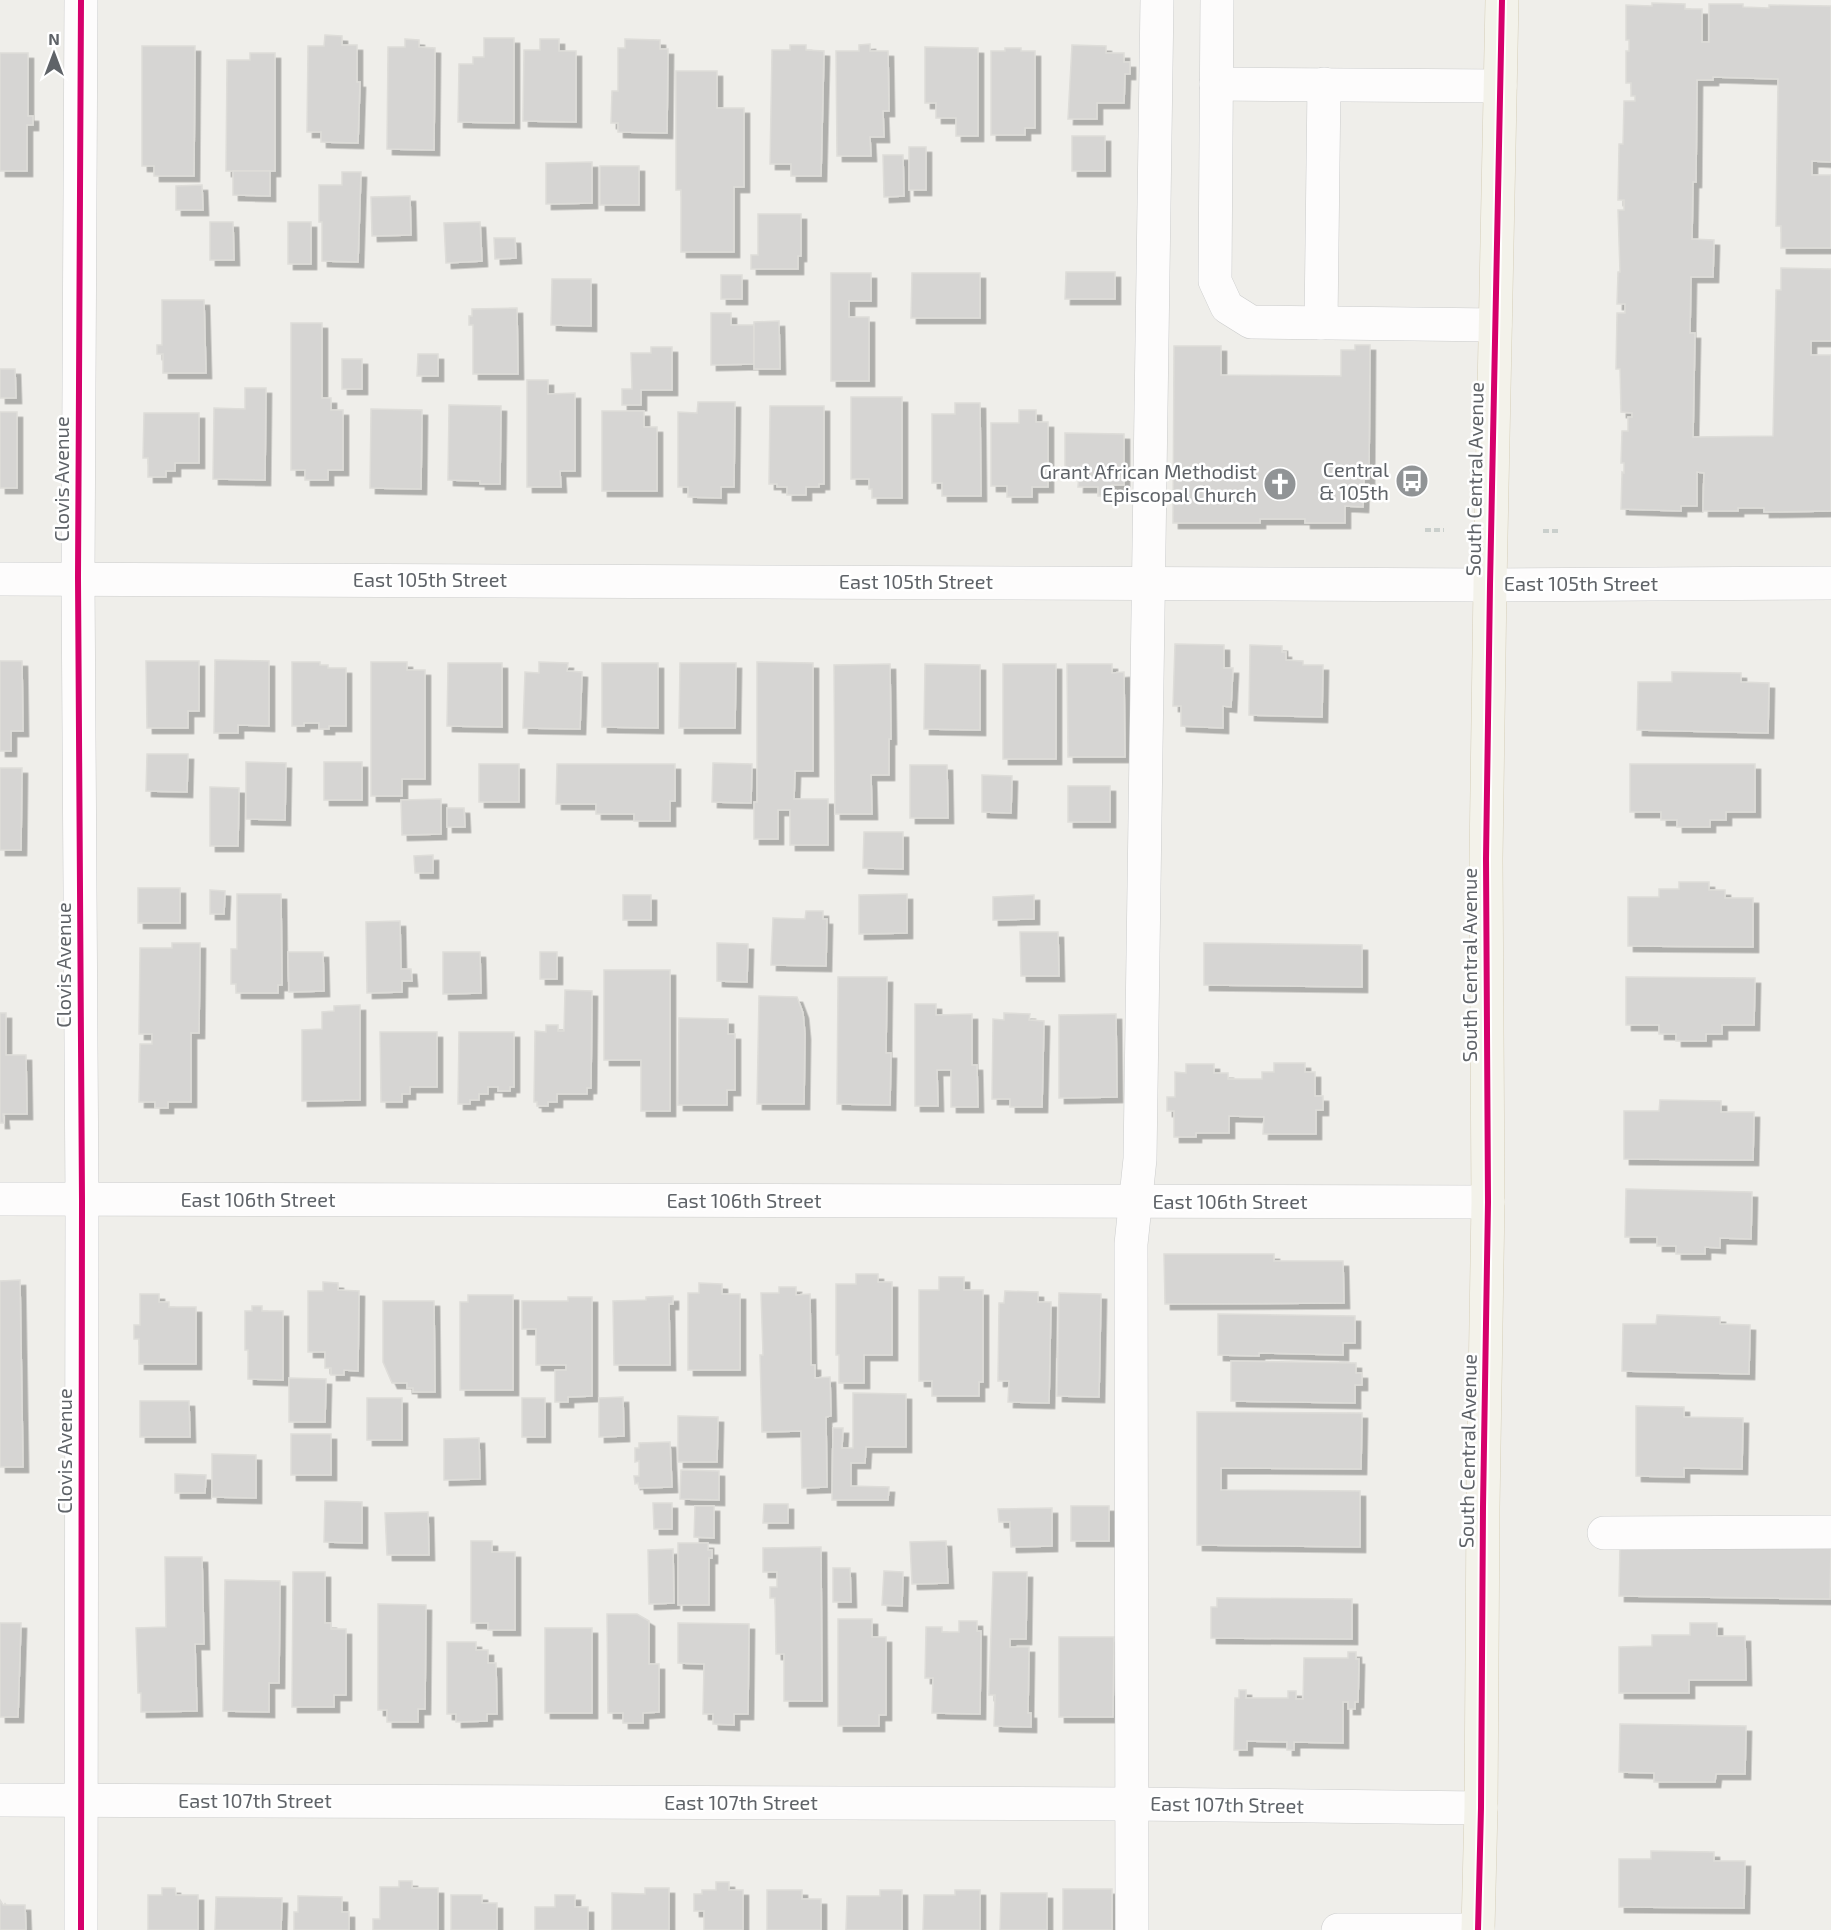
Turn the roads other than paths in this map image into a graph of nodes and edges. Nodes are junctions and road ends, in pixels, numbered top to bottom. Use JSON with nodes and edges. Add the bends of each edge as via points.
{"nodes":[{"id":1,"x":81,"y":0,"type":"edge"},
{"id":2,"x":1156,"y":0,"type":"edge"},
{"id":3,"x":1216,"y":0,"type":"edge"},
{"id":4,"x":1502,"y":0,"type":"edge"},
{"id":5,"x":1216,"y":84,"type":"junction"},
{"id":6,"x":1324,"y":84,"type":"junction"},
{"id":7,"x":1500,"y":86,"type":"junction"},
{"id":8,"x":1321,"y":323,"type":"junction"},
{"id":9,"x":1495,"y":326,"type":"junction"},
{"id":10,"x":0,"y":579,"type":"edge"},
{"id":11,"x":78,"y":579,"type":"junction"},
{"id":12,"x":1831,"y":583,"type":"edge"},
{"id":13,"x":1148,"y":584,"type":"junction"},
{"id":14,"x":1490,"y":585,"type":"junction"},
{"id":15,"x":0,"y":1200,"type":"edge"},
{"id":16,"x":82,"y":1200,"type":"junction"},
{"id":17,"x":1136,"y":1201,"type":"junction"},
{"id":18,"x":1488,"y":1202,"type":"junction"},
{"id":19,"x":1831,"y":1532,"type":"edge"},
{"id":20,"x":1604,"y":1533,"type":"dead end"},
{"id":21,"x":0,"y":1800,"type":"edge"},
{"id":22,"x":81,"y":1800,"type":"junction"},
{"id":23,"x":1131,"y":1804,"type":"junction"},
{"id":24,"x":1481,"y":1808,"type":"junction"},
{"id":25,"x":81,"y":1930,"type":"edge"},
{"id":26,"x":1132,"y":1930,"type":"edge"},
{"id":27,"x":1338,"y":1930,"type":"edge"},
{"id":28,"x":1478,"y":1930,"type":"edge"}],
"edges":[{"from":1,"to":11,"type":"street","name":"Clovis Avenue"},
{"from":2,"to":13,"type":"street"},
{"from":3,"to":5,"type":"street"},
{"from":4,"to":7,"type":"main road","name":"South Central Avenue"},
{"from":5,"to":6,"type":"street"},
{"from":5,"to":8,"type":"street","via":[[1215,281],[1227,307],[1251,322]]},
{"from":6,"to":7,"type":"street"},
{"from":6,"to":8,"type":"street"},
{"from":7,"to":9,"type":"main road","name":"South Central Avenue"},
{"from":8,"to":9,"type":"street"},
{"from":9,"to":14,"type":"main road","name":"South Central Avenue"},
{"from":10,"to":11,"type":"street","name":"East 105th Street"},
{"from":11,"to":13,"type":"street","name":"East 105th Street"},
{"from":11,"to":16,"type":"street","name":"Clovis Avenue"},
{"from":12,"to":14,"type":"street","name":"East 105th Street"},
{"from":13,"to":14,"type":"street","name":"East 105th Street"},
{"from":13,"to":17,"type":"street","via":[[1140,1159]]},
{"from":14,"to":18,"type":"main road","name":"South Central Avenue","via":[[1486,859]]},
{"from":15,"to":16,"type":"street","name":"East 106th Street"},
{"from":16,"to":17,"type":"street","name":"East 106th Street"},
{"from":16,"to":22,"type":"street","name":"Clovis Avenue"},
{"from":17,"to":18,"type":"street","name":"East 106th Street"},
{"from":17,"to":23,"type":"street","via":[[1131,1244]]},
{"from":18,"to":24,"type":"main road","name":"South Central Avenue"},
{"from":19,"to":20,"type":"street"},
{"from":21,"to":22,"type":"street","name":"East 107th Street"},
{"from":22,"to":23,"type":"street","name":"East 107th Street"},
{"from":22,"to":25,"type":"street","name":"Clovis Avenue"},
{"from":23,"to":24,"type":"street","name":"East 107th Street"},
{"from":23,"to":26,"type":"street"},
{"from":24,"to":28,"type":"main road","name":"South Central Avenue"},
{"from":27,"to":28,"type":"street"}]}
